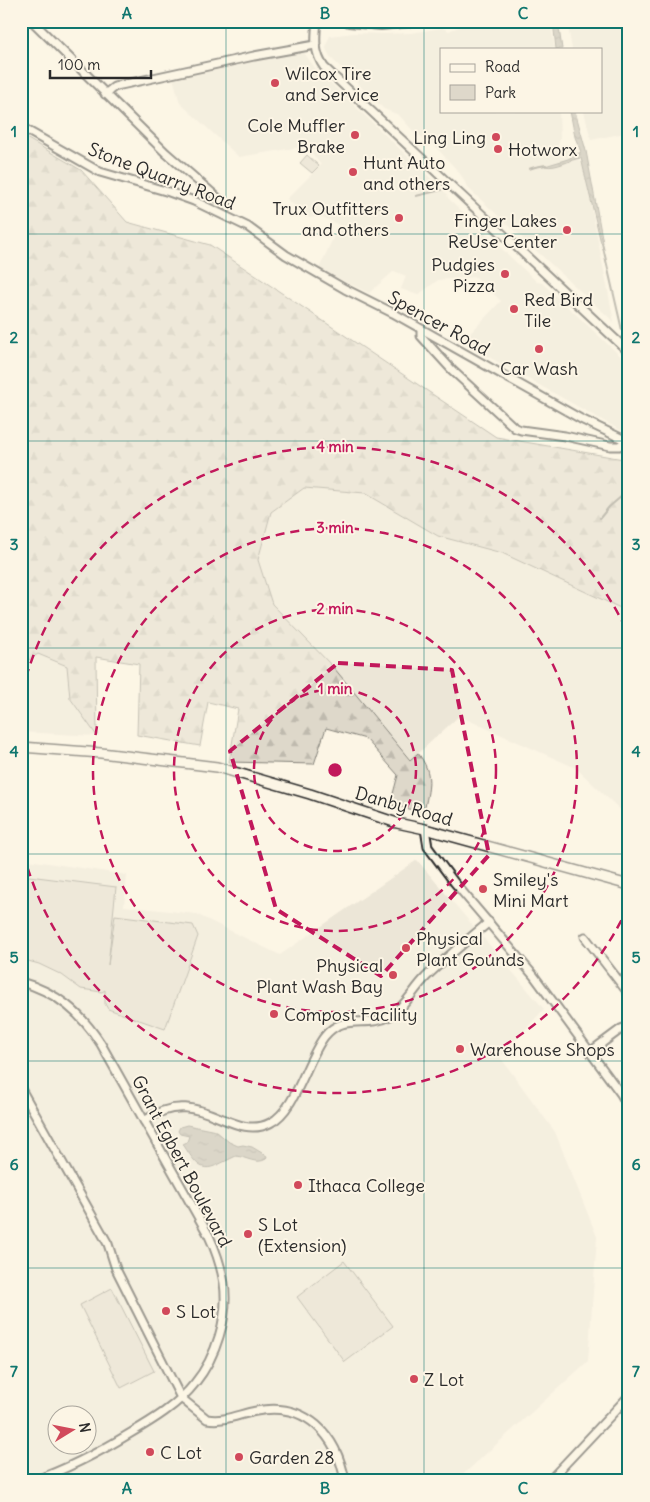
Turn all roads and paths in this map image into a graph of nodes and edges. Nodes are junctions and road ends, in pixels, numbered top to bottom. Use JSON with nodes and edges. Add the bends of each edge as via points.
{"nodes":[{"id":1,"x":32,"y":21,"type":"edge"},
{"id":2,"x":317,"y":21,"type":"edge"},
{"id":3,"x":349,"y":21,"type":"edge"},
{"id":4,"x":411,"y":21,"type":"edge"},
{"id":5,"x":315,"y":45,"type":"junction"},
{"id":6,"x":105,"y":94,"type":"junction"},
{"id":7,"x":21,"y":127,"type":"edge"},
{"id":8,"x":228,"y":207,"type":"dead end"},
{"id":9,"x":239,"y":223,"type":"joint"},
{"id":10,"x":422,"y":330,"type":"junction"},
{"id":11,"x":629,"y":352,"type":"edge"},
{"id":12,"x":628,"y":442,"type":"edge"},
{"id":13,"x":21,"y":747,"type":"edge"},
{"id":14,"x":425,"y":829,"type":"junction"},
{"id":15,"x":629,"y":885,"type":"edge"},
{"id":16,"x":489,"y":922,"type":"junction"},
{"id":17,"x":585,"y":938,"type":"dead end"},
{"id":18,"x":21,"y":982,"type":"edge"},
{"id":19,"x":629,"y":994,"type":"edge"},
{"id":20,"x":629,"y":1026,"type":"edge"},
{"id":21,"x":590,"y":1052,"type":"junction"},
{"id":22,"x":21,"y":1089,"type":"edge"},
{"id":23,"x":629,"y":1108,"type":"edge"},
{"id":24,"x":144,"y":1121,"type":"junction"},
{"id":25,"x":629,"y":1396,"type":"edge"},
{"id":26,"x":181,"y":1398,"type":"junction"},
{"id":27,"x":33,"y":1481,"type":"edge"},
{"id":28,"x":346,"y":1481,"type":"edge"},
{"id":29,"x":549,"y":1481,"type":"edge"}],
"edges":[{"from":1,"to":6,"type":"street"},
{"from":2,"to":5,"type":"street"},
{"from":3,"to":4,"type":"highway","via":[[381,24]]},
{"from":5,"to":6,"type":"street","via":[[126,84]]},
{"from":5,"to":11,"type":"street","via":[[321,63],[336,80]]},
{"from":6,"to":8,"type":"street"},
{"from":7,"to":9,"type":"street","name":"Stone Quarry Road","via":[[88,166],[194,201]]},
{"from":9,"to":10,"type":"street","name":"Spencer Road","via":[[286,255]]},
{"from":10,"to":12,"type":"street","name":"Spencer Road"},
{"from":10,"to":12,"type":"street","via":[[421,336],[426,344],[514,428],[610,446]]},
{"from":13,"to":14,"type":"main road","name":"Danby Road","via":[[217,767]]},
{"from":14,"to":15,"type":"main road","name":"Danby Road"},
{"from":14,"to":16,"type":"street","via":[[428,847]]},
{"from":16,"to":21,"type":"street"},
{"from":16,"to":24,"type":"street","via":[[425,978],[397,1011],[380,1019],[345,1022],[332,1029],[318,1046],[288,1107],[271,1123],[243,1126],[187,1107],[160,1113]]},
{"from":17,"to":19,"type":"street"},
{"from":18,"to":24,"type":"street","name":"Grant Egbert Boulevard","via":[[57,996],[84,1020]]},
{"from":20,"to":21,"type":"street"},
{"from":21,"to":23,"type":"street"},
{"from":22,"to":26,"type":"street","via":[[108,1244],[116,1269]]},
{"from":24,"to":26,"type":"street","name":"Grant Egbert Boulevard","via":[[209,1236],[224,1283],[224,1311],[218,1339],[204,1370]]},
{"from":25,"to":29,"type":"street"},
{"from":26,"to":27,"type":"street","name":"Grant Egbert Boulevard","via":[[163,1414],[105,1448]]},
{"from":26,"to":28,"type":"street","via":[[207,1420],[226,1420],[256,1410],[272,1409],[307,1417],[331,1442]]}]}
